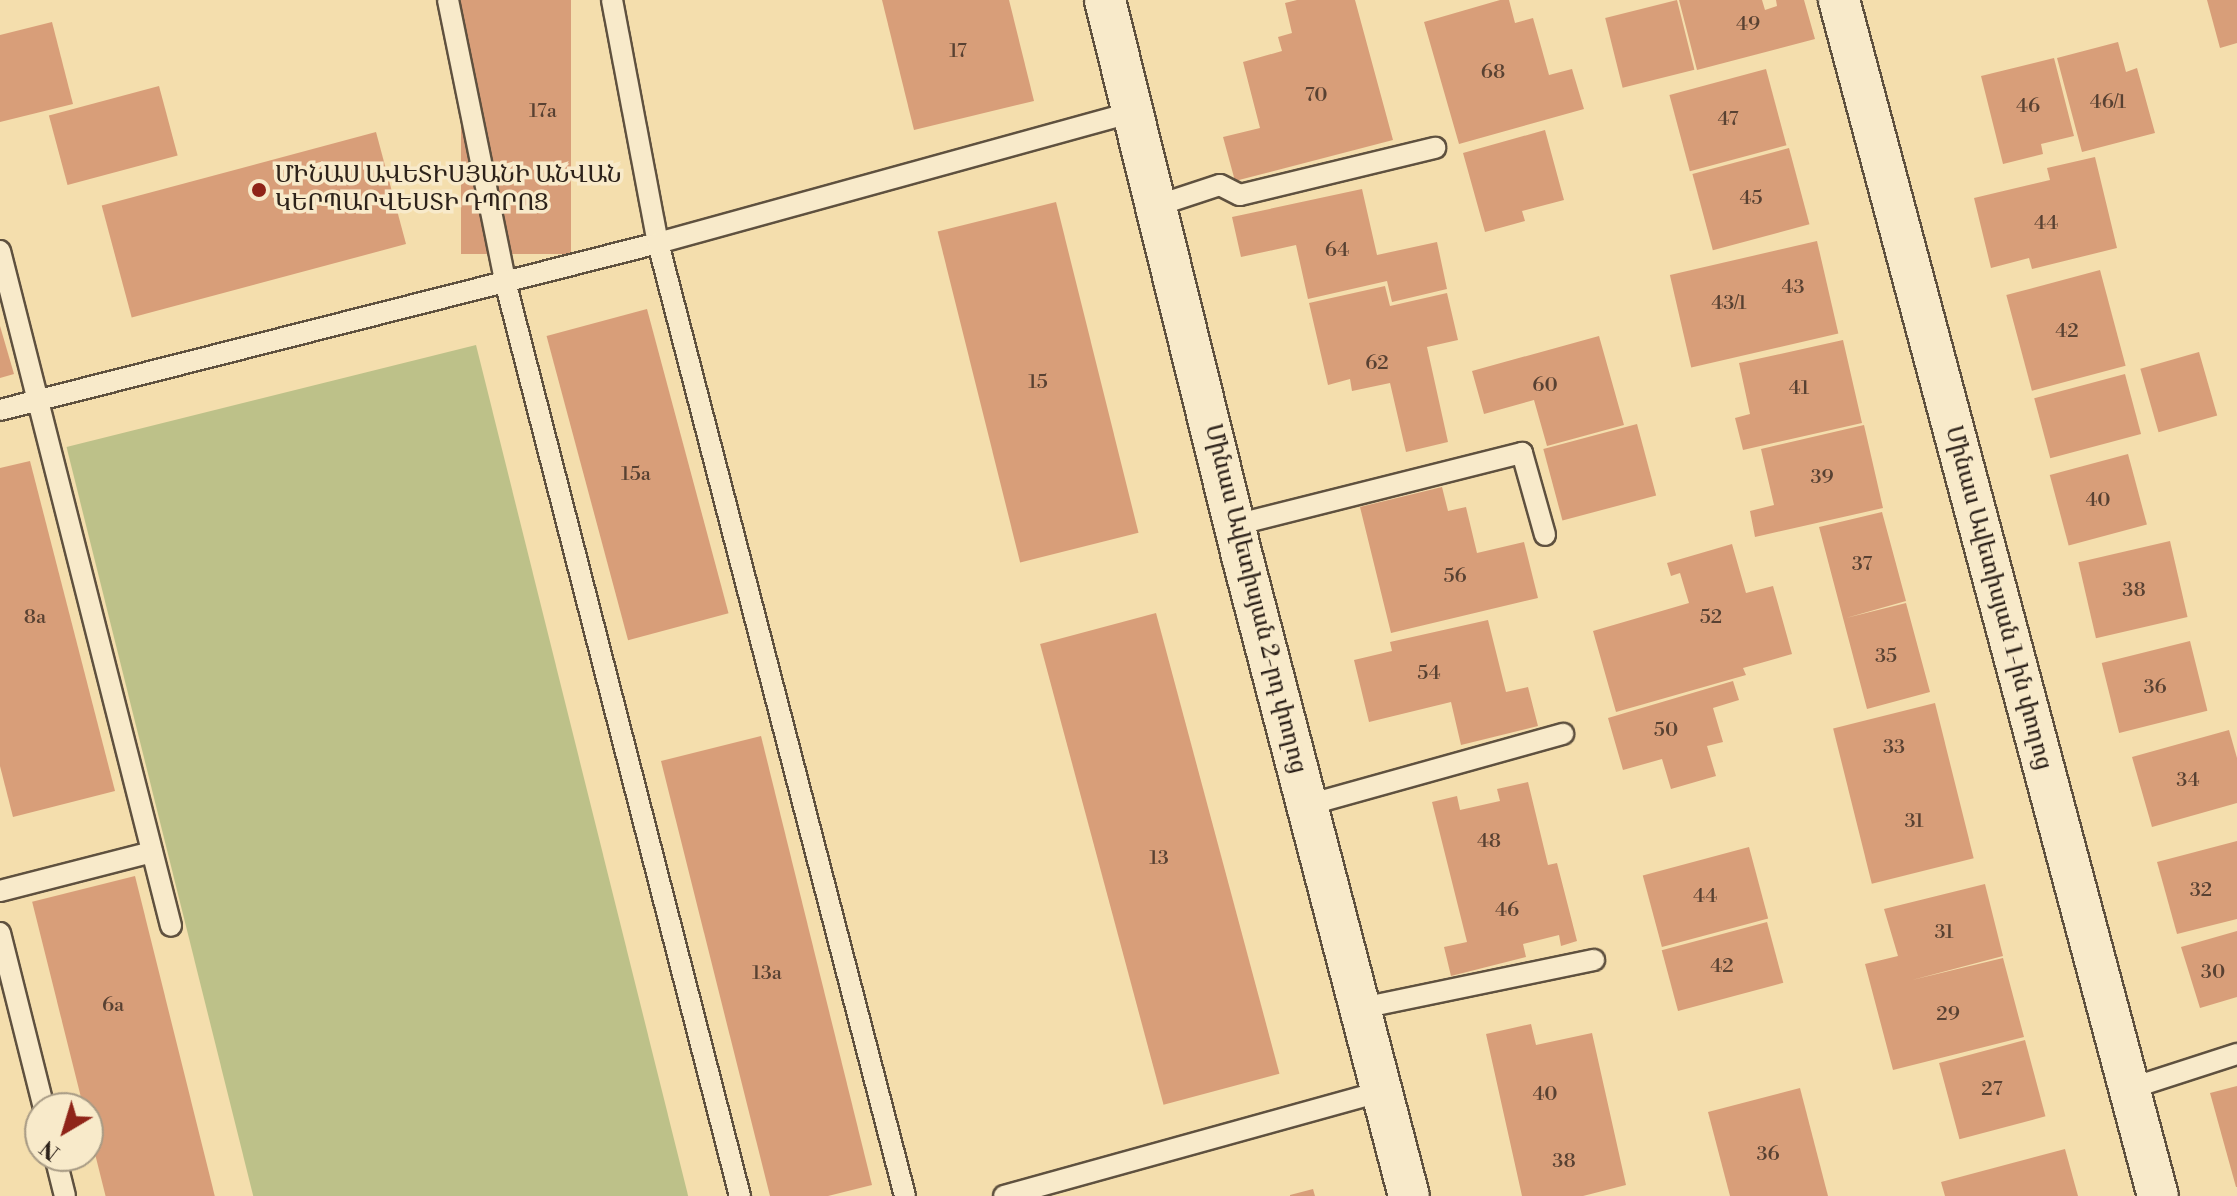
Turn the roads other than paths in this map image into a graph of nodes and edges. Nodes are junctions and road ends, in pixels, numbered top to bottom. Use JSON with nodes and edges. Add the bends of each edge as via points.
{"nodes":[{"id":1,"x":448,"y":0,"type":"edge"},
{"id":2,"x":612,"y":0,"type":"edge"},
{"id":3,"x":1105,"y":0,"type":"edge"},
{"id":4,"x":1839,"y":0,"type":"edge"},
{"id":5,"x":1132,"y":112,"type":"junction"},
{"id":6,"x":1435,"y":148,"type":"dead end"},
{"id":7,"x":1156,"y":206,"type":"junction"},
{"id":8,"x":658,"y":243,"type":"junction"},
{"id":9,"x":0,"y":251,"type":"edge"},
{"id":10,"x":505,"y":281,"type":"junction"},
{"id":11,"x":39,"y":401,"type":"junction"},
{"id":12,"x":0,"y":410,"type":"edge"},
{"id":13,"x":1235,"y":525,"type":"junction"},
{"id":14,"x":1545,"y":535,"type":"dead end"},
{"id":15,"x":1563,"y":734,"type":"dead end"},
{"id":16,"x":1308,"y":805,"type":"junction"},
{"id":17,"x":152,"y":852,"type":"junction"},
{"id":18,"x":0,"y":891,"type":"edge"},
{"id":19,"x":171,"y":926,"type":"dead end"},
{"id":20,"x":0,"y":933,"type":"edge"},
{"id":21,"x":1594,"y":960,"type":"dead end"},
{"id":22,"x":1362,"y":1008,"type":"junction"},
{"id":23,"x":2237,"y":1054,"type":"edge"},
{"id":24,"x":2129,"y":1089,"type":"junction"},
{"id":25,"x":1383,"y":1091,"type":"junction"},
{"id":26,"x":40,"y":1092,"type":"edge"},
{"id":27,"x":59,"y":1172,"type":"edge"},
{"id":28,"x":65,"y":1196,"type":"edge"},
{"id":29,"x":740,"y":1196,"type":"edge"},
{"id":30,"x":905,"y":1196,"type":"edge"},
{"id":31,"x":1004,"y":1196,"type":"edge"},
{"id":32,"x":1409,"y":1196,"type":"edge"},
{"id":33,"x":2158,"y":1196,"type":"edge"}],
"edges":[{"from":1,"to":10,"type":"lane"},
{"from":2,"to":8,"type":"lane"},
{"from":3,"to":5,"type":"street","name":"Մինաս Ավետիսյան 2-րդ փողոց"},
{"from":4,"to":24,"type":"street","name":"Մինաս Ավետիսյան 1-ին փողոց"},
{"from":5,"to":7,"type":"street","name":"Մինաս Ավետիսյան 2-րդ փողոց"},
{"from":5,"to":8,"type":"lane"},
{"from":6,"to":7,"type":"lane","via":[[1240,195],[1220,185]]},
{"from":7,"to":13,"type":"street","name":"Մինաս Ավետիսյան 2-րդ փողոց"},
{"from":8,"to":10,"type":"lane"},
{"from":8,"to":30,"type":"lane"},
{"from":9,"to":11,"type":"lane"},
{"from":10,"to":11,"type":"lane"},
{"from":10,"to":29,"type":"lane"},
{"from":11,"to":12,"type":"lane"},
{"from":11,"to":17,"type":"lane"},
{"from":13,"to":14,"type":"lane","via":[[1522,453]]},
{"from":13,"to":16,"type":"street","name":"Մինաս Ավետիսյան 2-րդ փողոց"},
{"from":15,"to":16,"type":"lane"},
{"from":16,"to":22,"type":"street","name":"Մինաս Ավետիսյան 2-րդ փողոց"},
{"from":17,"to":18,"type":"lane"},
{"from":17,"to":19,"type":"lane"},
{"from":20,"to":26,"type":"lane"},
{"from":21,"to":22,"type":"lane"},
{"from":22,"to":25,"type":"street","name":"Մինաս Ավետիսյան 2-րդ փողոց"},
{"from":23,"to":24,"type":"lane"},
{"from":24,"to":33,"type":"street","name":"Մինաս Ավետիսյան 1-ին փողոց"},
{"from":25,"to":31,"type":"lane"},
{"from":25,"to":32,"type":"street","name":"Մինաս Ավետիսյան 2-րդ փողոց"},
{"from":27,"to":28,"type":"lane"}]}
